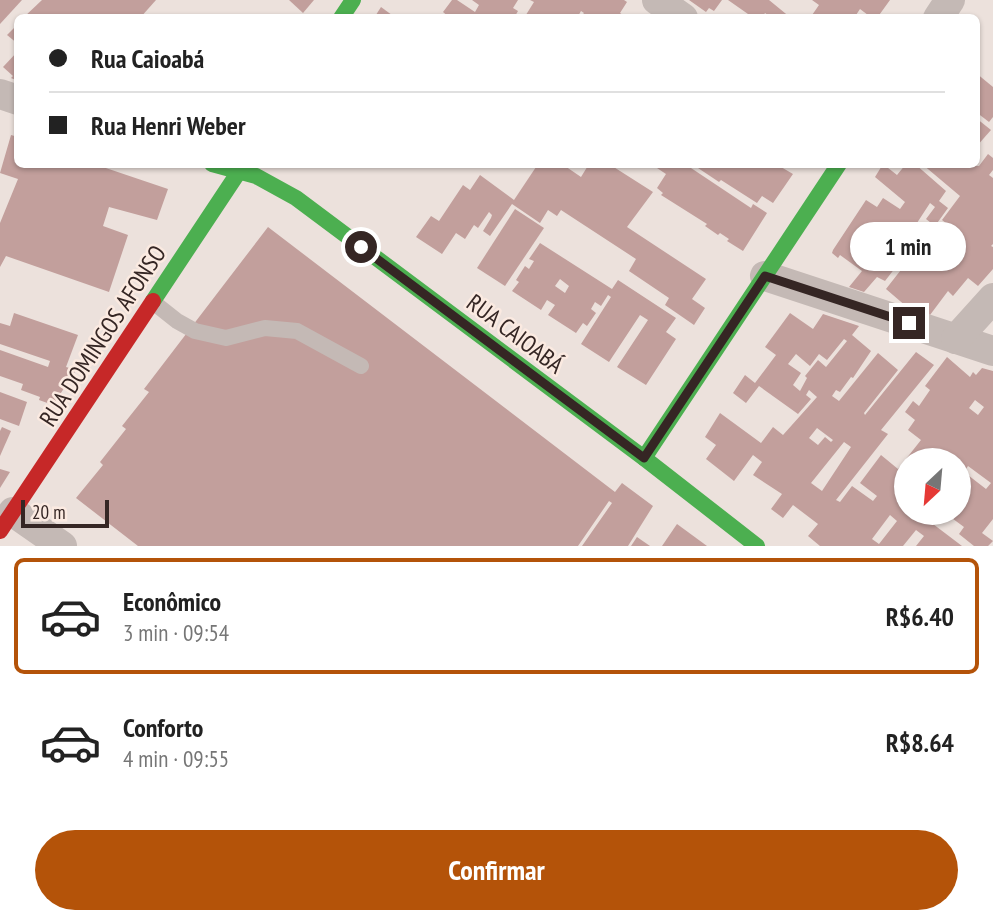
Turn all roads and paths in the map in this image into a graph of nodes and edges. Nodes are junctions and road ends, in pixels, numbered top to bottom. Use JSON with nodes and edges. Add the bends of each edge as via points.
{"nodes":[{"id":1,"x":657,"y":0,"type":"edge"},
{"id":2,"x":677,"y":14,"type":"edge"},
{"id":3,"x":241,"y":168,"type":"edge"},
{"id":4,"x":244,"y":168,"type":"edge"},
{"id":5,"x":836,"y":168,"type":"edge"},
{"id":6,"x":765,"y":276,"type":"junction"},
{"id":7,"x":993,"y":298,"type":"edge"},
{"id":8,"x":153,"y":302,"type":"junction"},
{"id":9,"x":956,"y":339,"type":"junction"},
{"id":10,"x":993,"y":351,"type":"edge"},
{"id":11,"x":362,"y":366,"type":"dead end"},
{"id":12,"x":644,"y":458,"type":"junction"},
{"id":13,"x":7,"y":522,"type":"edge"},
{"id":14,"x":0,"y":541,"type":"edge"},
{"id":15,"x":751,"y":544,"type":"edge"},
{"id":16,"x":6,"y":546,"type":"edge"},
{"id":17,"x":62,"y":546,"type":"edge"}],
"edges":[{"from":1,"to":2,"type":"street"},
{"from":3,"to":8,"type":"street","name":"RUA DOMINGOS AFONSO"},
{"from":4,"to":12,"type":"street","name":"RUA CAIOABÁ","via":[[296,198]]},
{"from":5,"to":6,"type":"street"},
{"from":6,"to":9,"type":"street"},
{"from":6,"to":12,"type":"street"},
{"from":7,"to":9,"type":"street"},
{"from":8,"to":11,"type":"lane","via":[[195,331],[226,338],[265,328],[297,331]]},
{"from":8,"to":13,"type":"street","name":"RUA DOMINGOS AFONSO"},
{"from":9,"to":10,"type":"street"},
{"from":12,"to":15,"type":"street","name":"RUA CAIOABÁ"},
{"from":13,"to":17,"type":"street"},
{"from":14,"to":16,"type":"street"}]}
